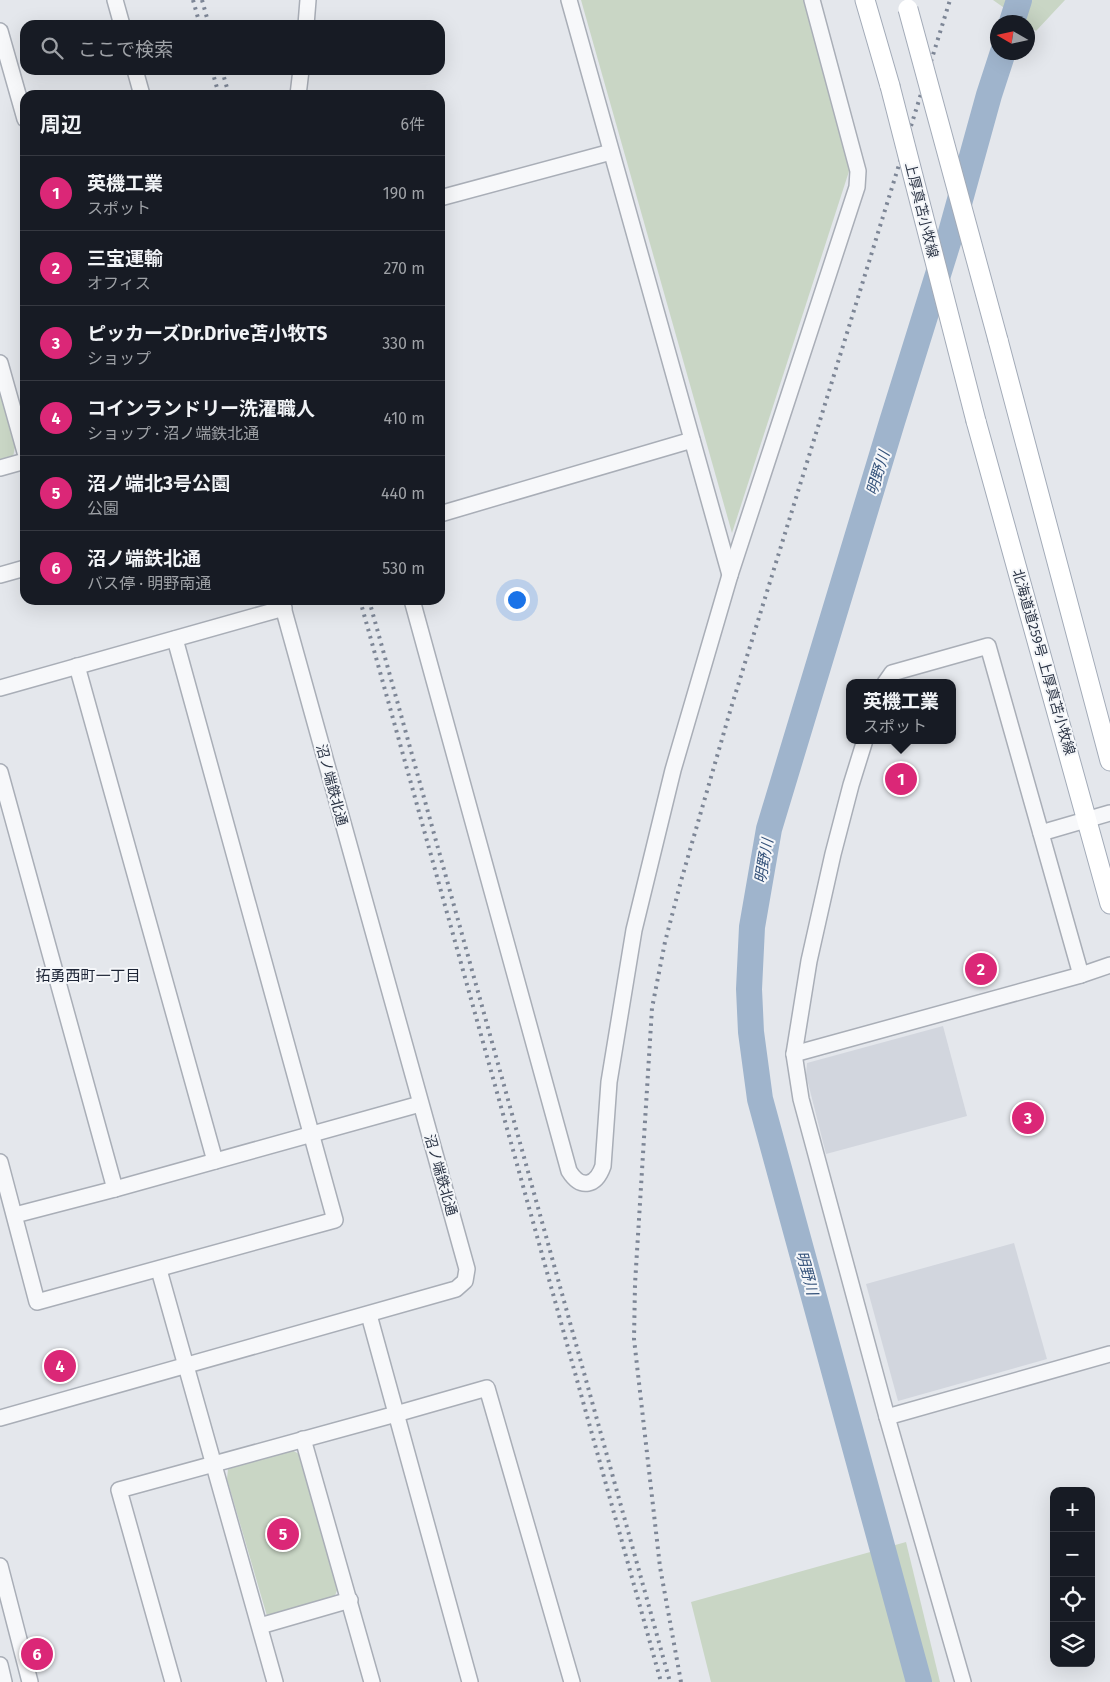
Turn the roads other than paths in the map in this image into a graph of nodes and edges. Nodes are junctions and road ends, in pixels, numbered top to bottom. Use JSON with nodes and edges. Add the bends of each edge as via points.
{"nodes":[{"id":1,"x":116,"y":0,"type":"edge"},
{"id":2,"x":308,"y":0,"type":"edge"},
{"id":3,"x":569,"y":0,"type":"edge"},
{"id":4,"x":812,"y":0,"type":"edge"},
{"id":5,"x":865,"y":0,"type":"edge"},
{"id":6,"x":906,"y":4,"type":"edge"},
{"id":7,"x":121,"y":20,"type":"edge"},
{"id":8,"x":306,"y":20,"type":"edge"},
{"id":9,"x":0,"y":30,"type":"edge"},
{"id":10,"x":3,"y":50,"type":"edge"},
{"id":11,"x":136,"y":75,"type":"edge"},
{"id":12,"x":300,"y":75,"type":"edge"},
{"id":13,"x":141,"y":90,"type":"edge"},
{"id":14,"x":299,"y":90,"type":"edge"},
{"id":15,"x":20,"y":103,"type":"edge"},
{"id":16,"x":611,"y":152,"type":"junction"},
{"id":17,"x":445,"y":197,"type":"edge"},
{"id":18,"x":0,"y":363,"type":"edge"},
{"id":19,"x":976,"y":420,"type":"joint"},
{"id":20,"x":20,"y":434,"type":"edge"},
{"id":21,"x":692,"y":440,"type":"junction"},
{"id":22,"x":20,"y":462,"type":"edge"},
{"id":23,"x":0,"y":468,"type":"edge"},
{"id":24,"x":445,"y":513,"type":"edge"},
{"id":25,"x":20,"y":569,"type":"edge"},
{"id":26,"x":0,"y":575,"type":"edge"},
{"id":27,"x":730,"y":576,"type":"junction"},
{"id":28,"x":280,"y":605,"type":"edge"},
{"id":29,"x":283,"y":605,"type":"edge"},
{"id":30,"x":413,"y":605,"type":"edge"},
{"id":31,"x":175,"y":639,"type":"junction"},
{"id":32,"x":77,"y":666,"type":"junction"},
{"id":33,"x":888,"y":679,"type":"edge"},
{"id":34,"x":0,"y":688,"type":"edge"},
{"id":35,"x":864,"y":744,"type":"edge"},
{"id":36,"x":1110,"y":761,"type":"edge"},
{"id":37,"x":0,"y":772,"type":"edge"},
{"id":38,"x":1110,"y":813,"type":"edge"},
{"id":39,"x":1087,"y":820,"type":"junction"},
{"id":40,"x":1042,"y":833,"type":"junction"},
{"id":41,"x":1110,"y":904,"type":"edge"},
{"id":42,"x":1110,"y":965,"type":"edge"},
{"id":43,"x":1081,"y":975,"type":"junction"},
{"id":44,"x":794,"y":1054,"type":"junction"},
{"id":45,"x":420,"y":1104,"type":"junction"},
{"id":46,"x":311,"y":1134,"type":"junction"},
{"id":47,"x":215,"y":1161,"type":"junction"},
{"id":48,"x":0,"y":1162,"type":"edge"},
{"id":49,"x":115,"y":1189,"type":"junction"},
{"id":50,"x":15,"y":1216,"type":"junction"},
{"id":51,"x":159,"y":1270,"type":"junction"},
{"id":52,"x":368,"y":1315,"type":"junction"},
{"id":53,"x":1110,"y":1354,"type":"edge"},
{"id":54,"x":186,"y":1366,"type":"junction"},
{"id":55,"x":396,"y":1414,"type":"junction"},
{"id":56,"x":887,"y":1417,"type":"junction"},
{"id":57,"x":0,"y":1418,"type":"edge"},
{"id":58,"x":303,"y":1439,"type":"junction"},
{"id":59,"x":214,"y":1464,"type":"junction"},
{"id":60,"x":0,"y":1566,"type":"edge"},
{"id":61,"x":350,"y":1600,"type":"junction"},
{"id":62,"x":260,"y":1626,"type":"junction"},
{"id":63,"x":0,"y":1664,"type":"edge"},
{"id":64,"x":4,"y":1682,"type":"edge"},
{"id":65,"x":30,"y":1682,"type":"edge"},
{"id":66,"x":174,"y":1682,"type":"edge"},
{"id":67,"x":275,"y":1682,"type":"edge"},
{"id":68,"x":372,"y":1682,"type":"edge"},
{"id":69,"x":470,"y":1682,"type":"edge"},
{"id":70,"x":572,"y":1682,"type":"edge"},
{"id":71,"x":963,"y":1682,"type":"edge"}],
"edges":[{"from":1,"to":7,"type":"street"},
{"from":2,"to":8,"type":"street"},
{"from":3,"to":16,"type":"street"},
{"from":4,"to":27,"type":"street","via":[[858,171],[857,187]]},
{"from":5,"to":19,"type":"main road","name":"上厚真苫小牧線","bridge":true},
{"from":6,"to":36,"type":"main road","bridge":true},
{"from":9,"to":10,"type":"street"},
{"from":10,"to":15,"type":"street"},
{"from":11,"to":13,"type":"street"},
{"from":12,"to":14,"type":"street"},
{"from":16,"to":17,"type":"street"},
{"from":16,"to":21,"type":"street"},
{"from":18,"to":20,"type":"street"},
{"from":19,"to":39,"type":"main road","name":"北海道道259号 上厚真苫小牧線"},
{"from":21,"to":24,"type":"street"},
{"from":21,"to":27,"type":"street"},
{"from":22,"to":23,"type":"street"},
{"from":25,"to":26,"type":"street"},
{"from":27,"to":30,"type":"street","via":[[673,770],[634,930],[609,1082],[603,1166],[600,1174],[588,1184],[574,1179],[569,1171]]},
{"from":28,"to":31,"type":"street"},
{"from":29,"to":45,"type":"street","name":"沼ノ端鉄北通"},
{"from":31,"to":32,"type":"street"},
{"from":31,"to":46,"type":"street"},
{"from":32,"to":34,"type":"street"},
{"from":32,"to":47,"type":"street"},
{"from":33,"to":40,"type":"street","via":[[892,673],[988,646]]},
{"from":35,"to":44,"type":"street","via":[[832,854],[809,961]]},
{"from":37,"to":49,"type":"street"},
{"from":38,"to":39,"type":"street"},
{"from":39,"to":40,"type":"street"},
{"from":39,"to":41,"type":"main road","name":"北海道道259号 上厚真苫小牧線"},
{"from":40,"to":43,"type":"street"},
{"from":42,"to":43,"type":"street"},
{"from":43,"to":44,"type":"street"},
{"from":44,"to":56,"type":"street","via":[[801,1099]]},
{"from":45,"to":46,"type":"street"},
{"from":45,"to":52,"type":"street","name":"沼ノ端鉄北通","via":[[467,1268],[465,1281],[456,1289]]},
{"from":46,"to":47,"type":"street"},
{"from":46,"to":51,"type":"street","via":[[335,1220]]},
{"from":47,"to":49,"type":"street"},
{"from":48,"to":50,"type":"street"},
{"from":49,"to":50,"type":"street"},
{"from":50,"to":51,"type":"street","via":[[37,1302]]},
{"from":51,"to":54,"type":"street"},
{"from":52,"to":54,"type":"street","name":"沼ノ端鉄北通"},
{"from":52,"to":55,"type":"street"},
{"from":53,"to":56,"type":"street"},
{"from":54,"to":57,"type":"street","name":"沼ノ端鉄北通"},
{"from":54,"to":59,"type":"street"},
{"from":55,"to":58,"type":"street"},
{"from":55,"to":69,"type":"street"},
{"from":55,"to":70,"type":"street","via":[[488,1388]]},
{"from":56,"to":71,"type":"street"},
{"from":58,"to":59,"type":"street"},
{"from":58,"to":61,"type":"street"},
{"from":59,"to":62,"type":"street"},
{"from":59,"to":66,"type":"street","via":[[119,1490]]},
{"from":60,"to":65,"type":"street"},
{"from":61,"to":62,"type":"street"},
{"from":61,"to":68,"type":"street"},
{"from":62,"to":67,"type":"street"},
{"from":63,"to":64,"type":"street"}]}
